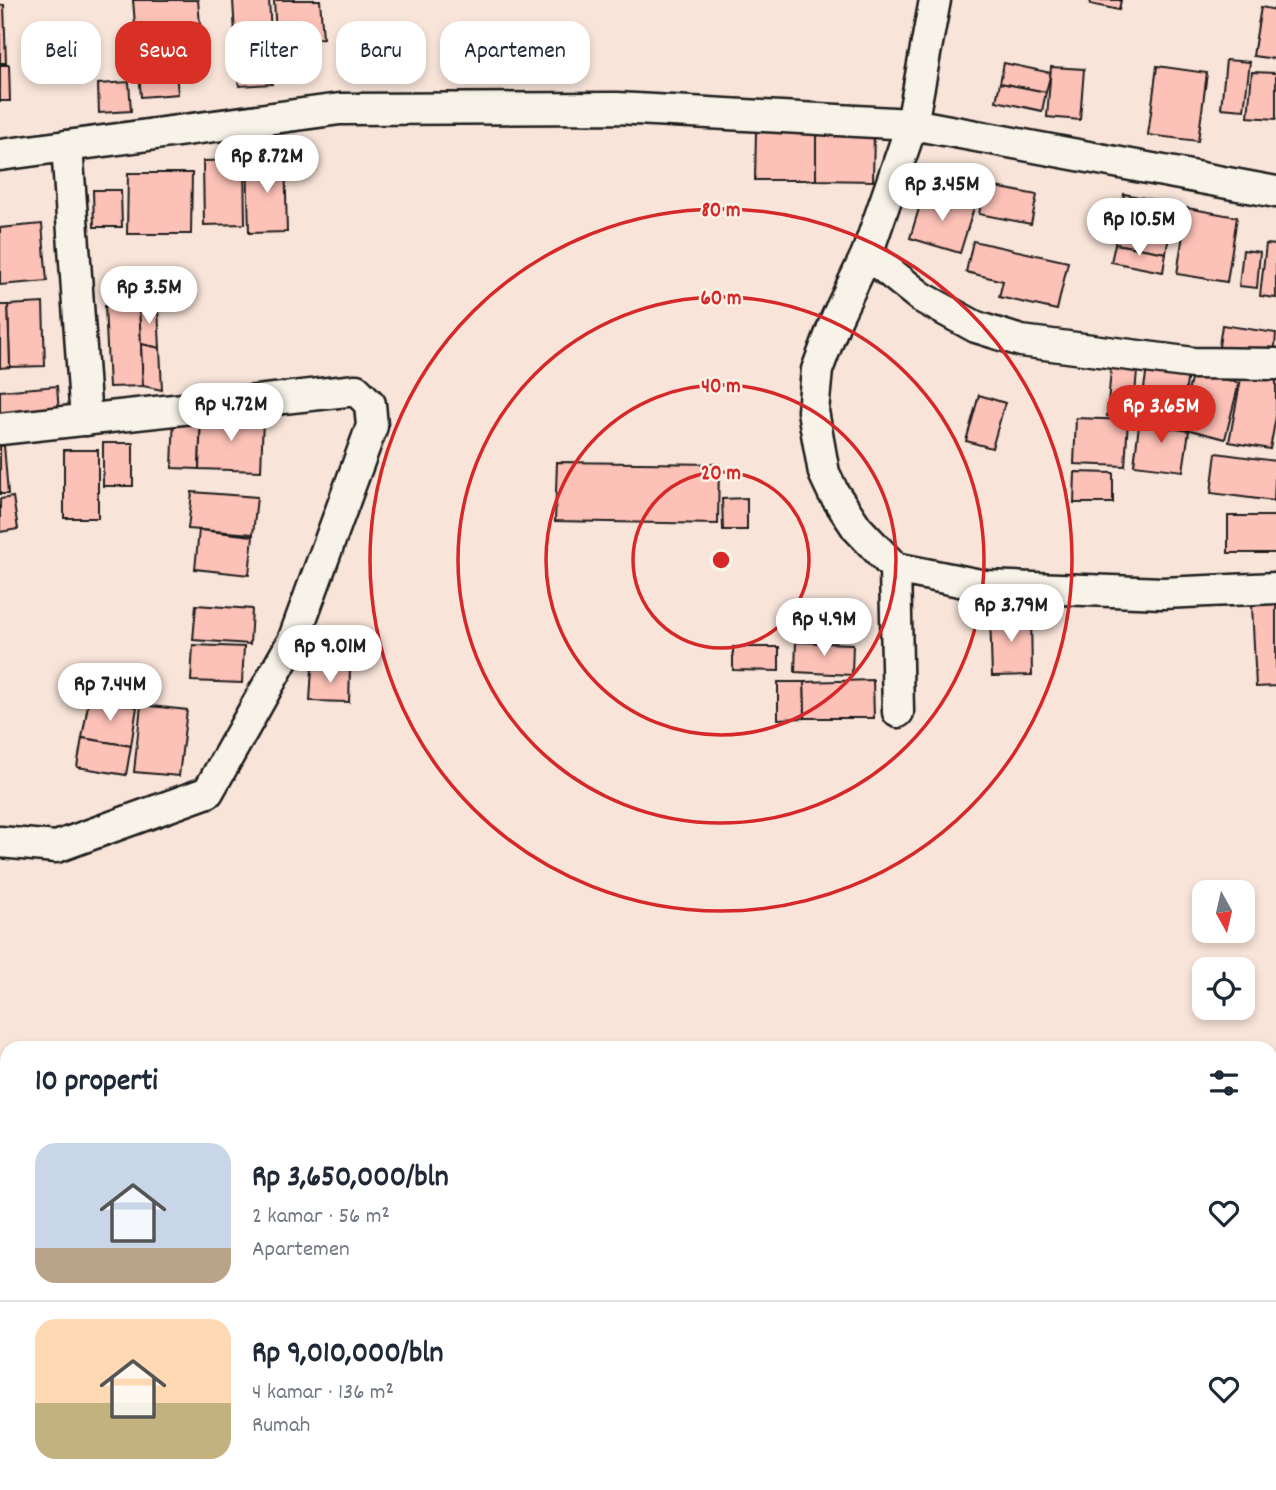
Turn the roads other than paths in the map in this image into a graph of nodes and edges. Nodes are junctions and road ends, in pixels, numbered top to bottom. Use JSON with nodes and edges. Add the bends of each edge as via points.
{"nodes":[{"id":1,"x":934,"y":0,"type":"edge"},
{"id":2,"x":912,"y":124,"type":"junction"},
{"id":3,"x":67,"y":146,"type":"junction"},
{"id":4,"x":0,"y":155,"type":"edge"},
{"id":5,"x":1276,"y":192,"type":"edge"},
{"id":6,"x":867,"y":254,"type":"junction"},
{"id":7,"x":1276,"y":365,"type":"edge"},
{"id":8,"x":86,"y":420,"type":"junction"},
{"id":9,"x":0,"y":429,"type":"edge"},
{"id":10,"x":895,"y":568,"type":"junction"},
{"id":11,"x":1276,"y":588,"type":"edge"},
{"id":12,"x":898,"y":712,"type":"dead end"},
{"id":13,"x":0,"y":842,"type":"edge"}],
"edges":[{"from":1,"to":2,"type":"street"},
{"from":2,"to":3,"type":"street","via":[[617,108],[340,109]]},
{"from":2,"to":5,"type":"street"},
{"from":2,"to":6,"type":"street"},
{"from":3,"to":4,"type":"street"},
{"from":3,"to":8,"type":"street"},
{"from":6,"to":7,"type":"street","via":[[921,297],[976,327],[1021,341],[1194,363]]},
{"from":6,"to":10,"type":"street","via":[[817,370],[813,411],[824,473],[833,492],[857,527]]},
{"from":8,"to":9,"type":"street"},
{"from":8,"to":13,"type":"street","via":[[356,390],[370,404],[372,426],[293,641],[208,792],[56,847]]},
{"from":10,"to":11,"type":"street","via":[[985,586],[1163,593]]},
{"from":10,"to":12,"type":"street"}]}
